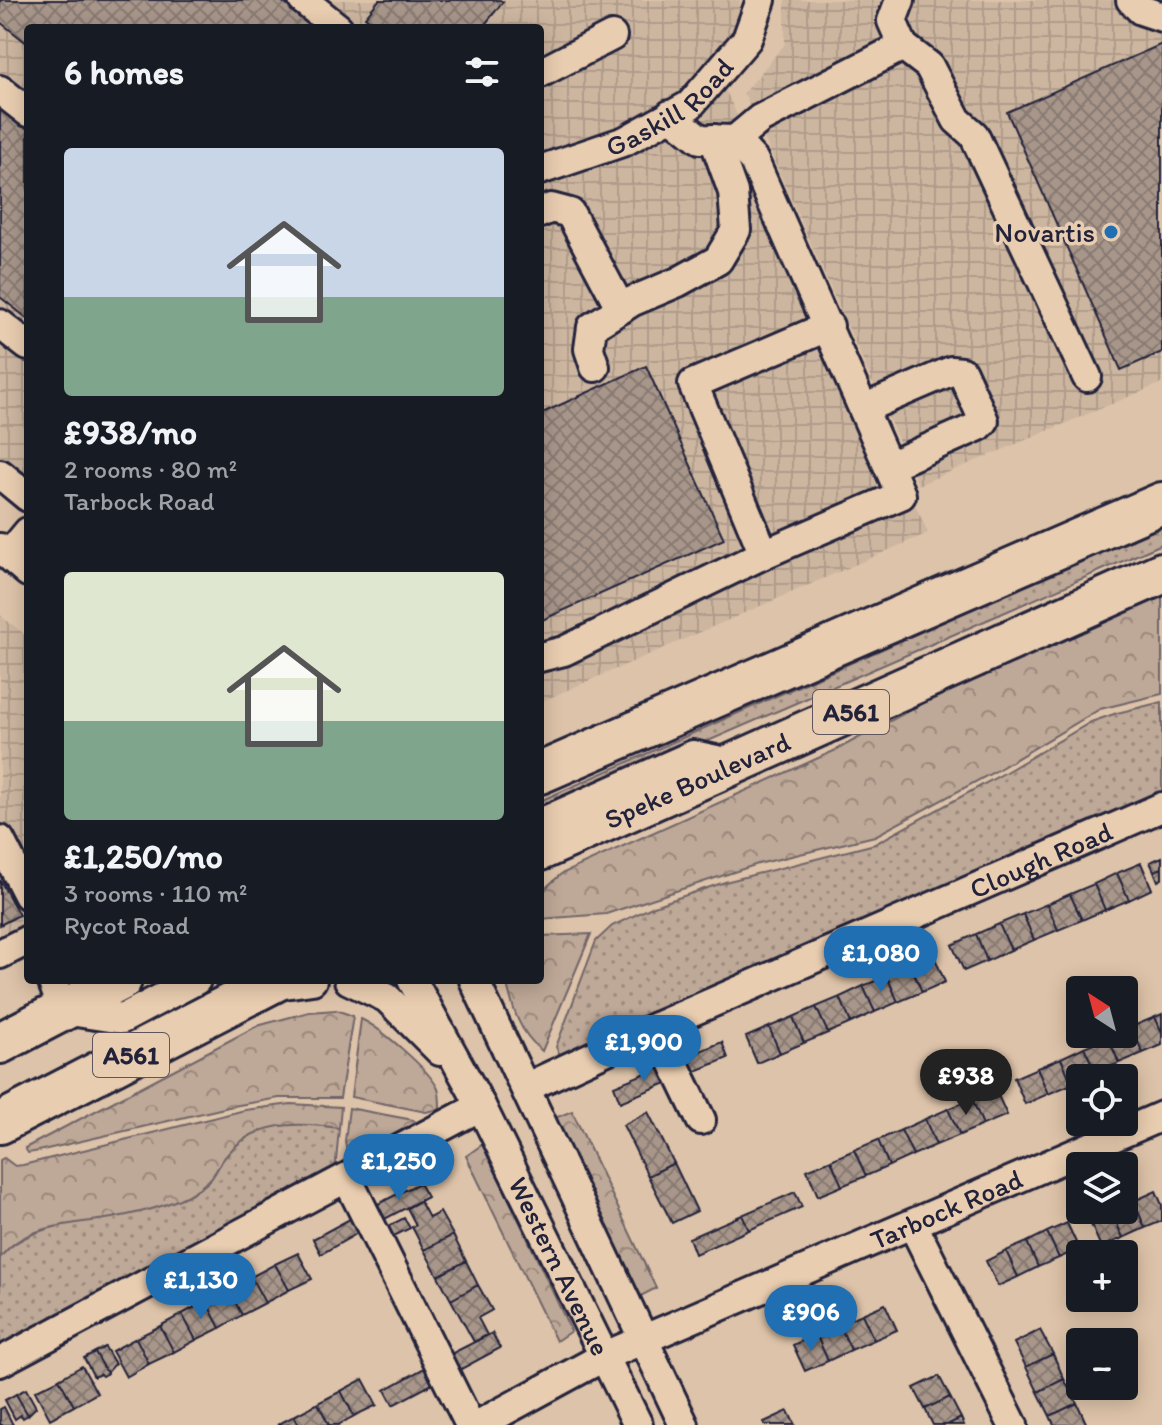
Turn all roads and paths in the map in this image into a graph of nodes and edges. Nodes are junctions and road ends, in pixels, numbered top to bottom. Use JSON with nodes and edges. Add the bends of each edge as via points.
{"nodes":[{"id":1,"x":303,"y":0,"type":"edge"},
{"id":2,"x":761,"y":0,"type":"edge"},
{"id":3,"x":900,"y":0,"type":"edge"},
{"id":4,"x":1131,"y":0,"type":"edge"},
{"id":5,"x":1162,"y":17,"type":"edge"},
{"id":6,"x":333,"y":24,"type":"edge"},
{"id":7,"x":612,"y":36,"type":"dead end"},
{"id":8,"x":903,"y":46,"type":"junction"},
{"id":9,"x":544,"y":71,"type":"edge"},
{"id":10,"x":0,"y":90,"type":"edge"},
{"id":11,"x":24,"y":109,"type":"edge"},
{"id":12,"x":670,"y":115,"type":"junction"},
{"id":13,"x":724,"y":139,"type":"junction"},
{"id":14,"x":544,"y":169,"type":"edge"},
{"id":15,"x":544,"y":211,"type":"edge"},
{"id":16,"x":621,"y":309,"type":"junction"},
{"id":17,"x":0,"y":324,"type":"edge"},
{"id":18,"x":829,"y":326,"type":"junction"},
{"id":19,"x":24,"y":343,"type":"edge"},
{"id":20,"x":595,"y":367,"type":"dead end"},
{"id":21,"x":1087,"y":377,"type":"dead end"},
{"id":22,"x":865,"y":408,"type":"junction"},
{"id":23,"x":889,"y":466,"type":"junction"},
{"id":24,"x":0,"y":474,"type":"edge"},
{"id":25,"x":24,"y":494,"type":"edge"},
{"id":26,"x":1162,"y":503,"type":"edge"},
{"id":27,"x":24,"y":538,"type":"edge"},
{"id":28,"x":764,"y":554,"type":"junction"},
{"id":29,"x":12,"y":558,"type":"edge"},
{"id":30,"x":1162,"y":573,"type":"edge"},
{"id":31,"x":544,"y":656,"type":"edge"},
{"id":32,"x":544,"y":771,"type":"edge"},
{"id":33,"x":1162,"y":807,"type":"edge"},
{"id":34,"x":0,"y":840,"type":"edge"},
{"id":35,"x":544,"y":844,"type":"edge"},
{"id":36,"x":24,"y":887,"type":"edge"},
{"id":37,"x":24,"y":942,"type":"edge"},
{"id":38,"x":0,"y":954,"type":"edge"},
{"id":39,"x":99,"y":984,"type":"edge"},
{"id":40,"x":188,"y":984,"type":"edge"},
{"id":41,"x":270,"y":984,"type":"edge"},
{"id":42,"x":357,"y":984,"type":"edge"},
{"id":43,"x":414,"y":984,"type":"edge"},
{"id":44,"x":476,"y":984,"type":"edge"},
{"id":45,"x":489,"y":984,"type":"edge"},
{"id":46,"x":67,"y":990,"type":"edge"},
{"id":47,"x":494,"y":1022,"type":"junction"},
{"id":48,"x":656,"y":1027,"type":"junction"},
{"id":49,"x":0,"y":1043,"type":"edge"},
{"id":50,"x":465,"y":1078,"type":"junction"},
{"id":51,"x":527,"y":1087,"type":"junction"},
{"id":52,"x":481,"y":1106,"type":"junction"},
{"id":53,"x":1162,"y":1116,"type":"edge"},
{"id":54,"x":701,"y":1120,"type":"dead end"},
{"id":55,"x":0,"y":1123,"type":"edge"},
{"id":56,"x":347,"y":1178,"type":"junction"},
{"id":57,"x":913,"y":1225,"type":"junction"},
{"id":58,"x":643,"y":1341,"type":"junction"},
{"id":59,"x":605,"y":1356,"type":"junction"},
{"id":60,"x":0,"y":1362,"type":"edge"},
{"id":61,"x":470,"y":1425,"type":"edge"},
{"id":62,"x":478,"y":1425,"type":"edge"},
{"id":63,"x":638,"y":1425,"type":"edge"},
{"id":64,"x":684,"y":1425,"type":"edge"},
{"id":65,"x":1013,"y":1425,"type":"edge"}],
"edges":[{"from":1,"to":6,"type":"street"},
{"from":2,"to":12,"type":"street","name":"Gaskill Road","via":[[747,39],[690,105]]},
{"from":3,"to":8,"type":"street","via":[[892,21]]},
{"from":4,"to":5,"type":"street"},
{"from":7,"to":9,"type":"street"},
{"from":8,"to":13,"type":"street"},
{"from":8,"to":21,"type":"street","via":[[929,66],[957,120],[974,135]]},
{"from":10,"to":11,"type":"street"},
{"from":12,"to":13,"type":"street","via":[[700,139]]},
{"from":12,"to":14,"type":"street","name":"Gaskill Road","via":[[625,141]]},
{"from":13,"to":16,"type":"street","via":[[736,230],[718,260]]},
{"from":13,"to":18,"type":"street","via":[[754,161]]},
{"from":15,"to":16,"type":"street","via":[[570,213]]},
{"from":16,"to":20,"type":"street","via":[[592,327],[589,349]]},
{"from":17,"to":19,"type":"street"},
{"from":18,"to":22,"type":"street"},
{"from":18,"to":28,"type":"street","via":[[693,384]]},
{"from":22,"to":23,"type":"street"},
{"from":22,"to":23,"type":"street","via":[[951,371],[962,372],[984,421]]},
{"from":23,"to":28,"type":"street","via":[[901,495]]},
{"from":24,"to":25,"type":"street"},
{"from":26,"to":32,"type":"highway","number":"A561"},
{"from":27,"to":29,"type":"street"},
{"from":28,"to":31,"type":"street"},
{"from":30,"to":35,"type":"highway","name":"Speke Boulevard","number":"A561"},
{"from":33,"to":48,"type":"street","name":"Clough Road"},
{"from":34,"to":36,"type":"street"},
{"from":37,"to":38,"type":"street"},
{"from":39,"to":46,"type":"highway","number":"A561"},
{"from":40,"to":46,"type":"street","number":"A561","via":[[122,1019]]},
{"from":41,"to":55,"type":"highway","number":"A561"},
{"from":42,"to":50,"type":"street","via":[[387,998]]},
{"from":43,"to":50,"type":"street","name":"Western Avenue"},
{"from":44,"to":47,"type":"street","name":"Western Avenue"},
{"from":45,"to":47,"type":"street"},
{"from":46,"to":49,"type":"highway","number":"A561"},
{"from":47,"to":51,"type":"street","name":"Western Avenue"},
{"from":48,"to":51,"type":"street","name":"Clough Road"},
{"from":48,"to":54,"type":"street"},
{"from":50,"to":52,"type":"street","name":"Western Avenue"},
{"from":51,"to":58,"type":"street","name":"Western Avenue"},
{"from":52,"to":56,"type":"street"},
{"from":52,"to":59,"type":"street","name":"Western Avenue"},
{"from":53,"to":57,"type":"street","name":"Tarbock Road"},
{"from":56,"to":60,"type":"street"},
{"from":56,"to":61,"type":"street"},
{"from":57,"to":58,"type":"street","name":"Tarbock Road"},
{"from":57,"to":65,"type":"street"},
{"from":58,"to":59,"type":"street","name":"Tarbock Road"},
{"from":58,"to":64,"type":"street","name":"Western Avenue"},
{"from":59,"to":62,"type":"street","name":"Tarbock Road"},
{"from":59,"to":63,"type":"street","name":"Western Avenue"}]}
